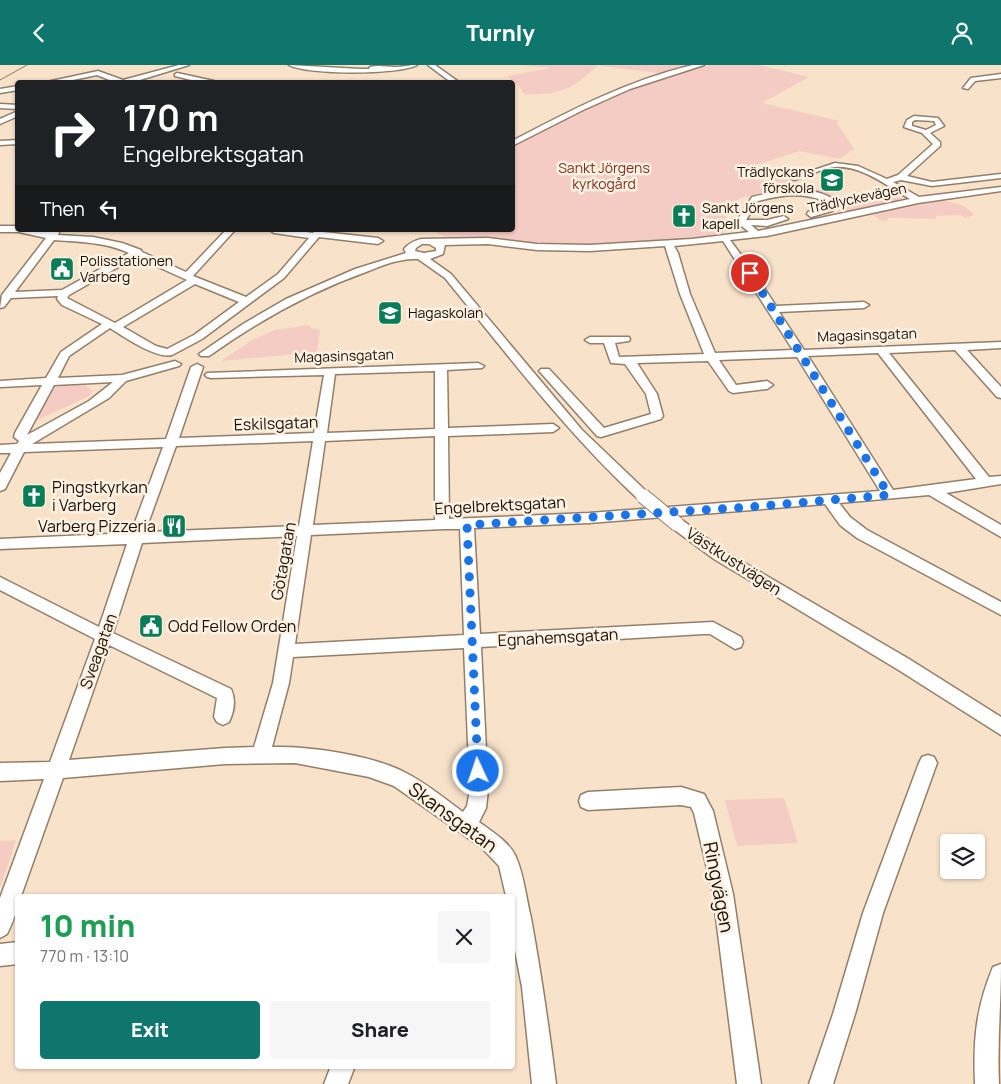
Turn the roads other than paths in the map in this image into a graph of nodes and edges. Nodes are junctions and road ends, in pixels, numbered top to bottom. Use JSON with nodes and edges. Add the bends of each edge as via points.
{"nodes":[{"id":1,"x":186,"y":65,"type":"edge"},
{"id":2,"x":292,"y":65,"type":"edge"},
{"id":3,"x":302,"y":65,"type":"edge"},
{"id":4,"x":414,"y":65,"type":"edge"},
{"id":5,"x":431,"y":65,"type":"edge"},
{"id":6,"x":701,"y":65,"type":"edge"},
{"id":7,"x":376,"y":68,"type":"edge"},
{"id":8,"x":386,"y":71,"type":"edge"},
{"id":9,"x":177,"y":75,"type":"dead end"},
{"id":10,"x":1001,"y":76,"type":"edge"},
{"id":11,"x":61,"y":80,"type":"edge"},
{"id":12,"x":117,"y":80,"type":"edge"},
{"id":13,"x":130,"y":80,"type":"edge"},
{"id":14,"x":200,"y":80,"type":"edge"},
{"id":15,"x":453,"y":80,"type":"edge"},
{"id":16,"x":15,"y":88,"type":"edge"},
{"id":17,"x":966,"y":88,"type":"dead end"},
{"id":18,"x":0,"y":91,"type":"edge"},
{"id":19,"x":0,"y":106,"type":"edge"},
{"id":20,"x":15,"y":107,"type":"edge"},
{"id":21,"x":15,"y":114,"type":"edge"},
{"id":22,"x":0,"y":122,"type":"edge"},
{"id":23,"x":926,"y":132,"type":"dead end"},
{"id":24,"x":515,"y":142,"type":"edge"},
{"id":25,"x":0,"y":143,"type":"edge"},
{"id":26,"x":15,"y":143,"type":"edge"},
{"id":27,"x":1001,"y":176,"type":"edge"},
{"id":28,"x":901,"y":177,"type":"junction"},
{"id":29,"x":794,"y":178,"type":"dead end"},
{"id":30,"x":886,"y":183,"type":"junction"},
{"id":31,"x":1001,"y":189,"type":"edge"},
{"id":32,"x":918,"y":201,"type":"junction"},
{"id":33,"x":804,"y":215,"type":"dead end"},
{"id":34,"x":794,"y":217,"type":"dead end"},
{"id":35,"x":742,"y":222,"type":"junction"},
{"id":36,"x":0,"y":229,"type":"edge"},
{"id":37,"x":15,"y":229,"type":"edge"},
{"id":38,"x":38,"y":232,"type":"edge"},
{"id":39,"x":229,"y":232,"type":"edge"},
{"id":40,"x":303,"y":232,"type":"edge"},
{"id":41,"x":317,"y":233,"type":"edge"},
{"id":42,"x":53,"y":234,"type":"edge"},
{"id":43,"x":756,"y":235,"type":"junction"},
{"id":44,"x":378,"y":241,"type":"dead end"},
{"id":45,"x":727,"y":242,"type":"dead end"},
{"id":46,"x":668,"y":244,"type":"junction"},
{"id":47,"x":437,"y":247,"type":"junction"},
{"id":48,"x":414,"y":251,"type":"junction"},
{"id":49,"x":138,"y":252,"type":"junction"},
{"id":50,"x":191,"y":278,"type":"junction"},
{"id":51,"x":5,"y":293,"type":"edge"},
{"id":52,"x":64,"y":293,"type":"junction"},
{"id":53,"x":247,"y":301,"type":"junction"},
{"id":54,"x":0,"y":305,"type":"edge"},
{"id":55,"x":864,"y":305,"type":"dead end"},
{"id":56,"x":772,"y":309,"type":"junction"},
{"id":57,"x":485,"y":321,"type":"junction"},
{"id":58,"x":112,"y":325,"type":"junction"},
{"id":59,"x":608,"y":339,"type":"junction"},
{"id":60,"x":625,"y":339,"type":"dead end"},
{"id":61,"x":590,"y":340,"type":"dead end"},
{"id":62,"x":1001,"y":345,"type":"edge"},
{"id":63,"x":958,"y":347,"type":"junction"},
{"id":64,"x":881,"y":350,"type":"junction"},
{"id":65,"x":200,"y":352,"type":"junction"},
{"id":66,"x":800,"y":353,"type":"junction"},
{"id":67,"x":710,"y":357,"type":"junction"},
{"id":68,"x":629,"y":361,"type":"junction"},
{"id":69,"x":176,"y":365,"type":"junction"},
{"id":70,"x":478,"y":366,"type":"dead end"},
{"id":71,"x":441,"y":367,"type":"junction"},
{"id":72,"x":196,"y":370,"type":"junction"},
{"id":73,"x":330,"y":371,"type":"junction"},
{"id":74,"x":545,"y":371,"type":"dead end"},
{"id":75,"x":211,"y":375,"type":"dead end"},
{"id":76,"x":122,"y":378,"type":"junction"},
{"id":77,"x":49,"y":382,"type":"junction"},
{"id":78,"x":0,"y":384,"type":"edge"},
{"id":79,"x":767,"y":385,"type":"dead end"},
{"id":80,"x":1001,"y":394,"type":"edge"},
{"id":81,"x":552,"y":428,"type":"dead end"},
{"id":82,"x":442,"y":433,"type":"junction"},
{"id":83,"x":321,"y":438,"type":"junction"},
{"id":84,"x":24,"y":444,"type":"junction"},
{"id":85,"x":170,"y":444,"type":"junction"},
{"id":86,"x":0,"y":449,"type":"edge"},
{"id":87,"x":1001,"y":480,"type":"edge"},
{"id":88,"x":986,"y":482,"type":"junction"},
{"id":89,"x":0,"y":486,"type":"edge"},
{"id":90,"x":933,"y":491,"type":"junction"},
{"id":91,"x":889,"y":495,"type":"junction"},
{"id":92,"x":829,"y":500,"type":"junction"},
{"id":93,"x":442,"y":525,"type":"junction"},
{"id":94,"x":467,"y":525,"type":"junction"},
{"id":95,"x":306,"y":530,"type":"junction"},
{"id":96,"x":1001,"y":532,"type":"edge"},
{"id":97,"x":136,"y":538,"type":"junction"},
{"id":98,"x":0,"y":544,"type":"edge"},
{"id":99,"x":0,"y":583,"type":"edge"},
{"id":100,"x":1001,"y":609,"type":"edge"},
{"id":101,"x":104,"y":635,"type":"junction"},
{"id":102,"x":472,"y":641,"type":"junction"},
{"id":103,"x":735,"y":641,"type":"dead end"},
{"id":104,"x":286,"y":651,"type":"junction"},
{"id":105,"x":902,"y":664,"type":"junction"},
{"id":106,"x":1001,"y":716,"type":"edge"},
{"id":107,"x":223,"y":717,"type":"dead end"},
{"id":108,"x":1001,"y":727,"type":"edge"},
{"id":109,"x":261,"y":754,"type":"junction"},
{"id":110,"x":928,"y":763,"type":"dead end"},
{"id":111,"x":55,"y":770,"type":"junction"},
{"id":112,"x":0,"y":772,"type":"edge"},
{"id":113,"x":588,"y":801,"type":"dead end"},
{"id":114,"x":467,"y":824,"type":"junction"},
{"id":115,"x":0,"y":927,"type":"edge"},
{"id":116,"x":15,"y":953,"type":"edge"},
{"id":117,"x":0,"y":955,"type":"edge"},
{"id":118,"x":1001,"y":975,"type":"edge"},
{"id":119,"x":342,"y":1069,"type":"edge"},
{"id":120,"x":336,"y":1084,"type":"edge"},
{"id":121,"x":544,"y":1084,"type":"edge"},
{"id":122,"x":749,"y":1084,"type":"edge"},
{"id":123,"x":820,"y":1084,"type":"edge"},
{"id":124,"x":987,"y":1084,"type":"edge"}],
"edges":[{"from":1,"to":13,"type":"street"},
{"from":2,"to":7,"type":"street","via":[[329,69]]},
{"from":3,"to":7,"type":"street"},
{"from":4,"to":8,"type":"street"},
{"from":5,"to":15,"type":"street"},
{"from":6,"to":24,"type":"street","via":[[616,91]]},
{"from":7,"to":8,"type":"street"},
{"from":7,"to":8,"type":"street"},
{"from":9,"to":14,"type":"street"},
{"from":10,"to":17,"type":"street","via":[[973,79]]},
{"from":11,"to":12,"type":"street","via":[[98,73]]},
{"from":16,"to":18,"type":"street"},
{"from":19,"to":20,"type":"street"},
{"from":21,"to":22,"type":"street"},
{"from":23,"to":28,"type":"street","via":[[925,135],[937,144]]},
{"from":25,"to":26,"type":"street"},
{"from":27,"to":28,"type":"street","via":[[932,184]]},
{"from":28,"to":30,"type":"street"},
{"from":29,"to":30,"type":"street","via":[[834,163],[857,169]]},
{"from":30,"to":32,"type":"street"},
{"from":31,"to":32,"type":"street","name":"Trädlyckevägen"},
{"from":32,"to":43,"type":"street","name":"Trädlyckevägen"},
{"from":33,"to":35,"type":"street","via":[[824,211],[834,203],[816,195],[797,192],[761,197],[753,202]]},
{"from":34,"to":35,"type":"street","via":[[767,223]]},
{"from":35,"to":43,"type":"street"},
{"from":36,"to":37,"type":"street"},
{"from":38,"to":42,"type":"street"},
{"from":39,"to":50,"type":"street"},
{"from":40,"to":41,"type":"street"},
{"from":41,"to":44,"type":"street"},
{"from":41,"to":53,"type":"street","via":[[281,276]]},
{"from":42,"to":49,"type":"street","via":[[104,241]]},
{"from":42,"to":51,"type":"street"},
{"from":43,"to":46,"type":"street","name":"Trädlyckevägen"},
{"from":45,"to":56,"type":"street"},
{"from":46,"to":47,"type":"street","name":"Trädlyckevägen","via":[[590,248],[510,244]]},
{"from":46,"to":67,"type":"street"},
{"from":47,"to":48,"type":"street","via":[[422,242]]},
{"from":47,"to":48,"type":"street","via":[[430,256]]},
{"from":47,"to":48,"type":"street","name":"Västkustvägen","via":[[417,233]]},
{"from":47,"to":57,"type":"street","name":"Västkustvägen","via":[[442,262],[461,283]]},
{"from":48,"to":57,"type":"street","name":"Västkustvägen","via":[[448,276]]},
{"from":48,"to":65,"type":"street","via":[[326,284]]},
{"from":49,"to":50,"type":"street"},
{"from":49,"to":52,"type":"street"},
{"from":50,"to":53,"type":"street"},
{"from":50,"to":58,"type":"street"},
{"from":51,"to":52,"type":"street"},
{"from":51,"to":54,"type":"street"},
{"from":52,"to":58,"type":"street","via":[[63,301]]},
{"from":53,"to":58,"type":"street","via":[[198,337],[168,353],[152,348]]},
{"from":55,"to":56,"type":"street"},
{"from":56,"to":66,"type":"street"},
{"from":57,"to":105,"type":"street","name":"Västkustvägen","bridge":true,"via":[[578,433],[609,465],[677,524],[719,555]]},
{"from":58,"to":77,"type":"street","via":[[65,354]]},
{"from":59,"to":60,"type":"street"},
{"from":59,"to":61,"type":"street"},
{"from":59,"to":68,"type":"street","name":"Magasinsgatan","via":[[615,361]]},
{"from":62,"to":63,"type":"street","name":"Magasinsgatan"},
{"from":63,"to":64,"type":"street","name":"Magasinsgatan"},
{"from":63,"to":80,"type":"street"},
{"from":64,"to":66,"type":"street","name":"Magasinsgatan"},
{"from":64,"to":88,"type":"street"},
{"from":65,"to":69,"type":"street","via":[[178,356]]},
{"from":65,"to":72,"type":"street","via":[[206,360]]},
{"from":66,"to":67,"type":"street","name":"Magasinsgatan"},
{"from":66,"to":91,"type":"street"},
{"from":67,"to":68,"type":"street","name":"Magasinsgatan"},
{"from":67,"to":79,"type":"street","via":[[733,389]]},
{"from":68,"to":74,"type":"street","via":[[652,395],[657,416],[602,433]]},
{"from":69,"to":72,"type":"street"},
{"from":69,"to":76,"type":"street"},
{"from":70,"to":71,"type":"street","name":"Magasinsgatan"},
{"from":71,"to":73,"type":"street","name":"Magasinsgatan"},
{"from":71,"to":82,"type":"street"},
{"from":72,"to":85,"type":"street","name":"Sveagatan"},
{"from":73,"to":75,"type":"street","name":"Magasinsgatan"},
{"from":73,"to":83,"type":"street","name":"Götagatan"},
{"from":76,"to":77,"type":"street"},
{"from":76,"to":84,"type":"street","via":[[104,396]]},
{"from":77,"to":78,"type":"street"},
{"from":77,"to":84,"type":"street","via":[[21,433]]},
{"from":81,"to":82,"type":"street","name":"Eskilsgatan"},
{"from":82,"to":83,"type":"street","name":"Eskilsgatan"},
{"from":82,"to":93,"type":"street"},
{"from":83,"to":85,"type":"street","name":"Eskilsgatan"},
{"from":83,"to":95,"type":"street","name":"Götagatan"},
{"from":84,"to":85,"type":"street","name":"Eskilsgatan"},
{"from":84,"to":86,"type":"street","name":"Eskilsgatan"},
{"from":84,"to":89,"type":"street"},
{"from":85,"to":97,"type":"street","name":"Sveagatan"},
{"from":87,"to":88,"type":"street","name":"Engelbrektsgatan"},
{"from":88,"to":90,"type":"street","name":"Engelbrektsgatan"},
{"from":90,"to":91,"type":"street","name":"Engelbrektsgatan"},
{"from":90,"to":96,"type":"street"},
{"from":91,"to":92,"type":"street","name":"Engelbrektsgatan"},
{"from":92,"to":94,"type":"street","name":"Engelbrektsgatan"},
{"from":92,"to":100,"type":"street","via":[[845,521],[862,534]]},
{"from":93,"to":94,"type":"street","name":"Engelbrektsgatan"},
{"from":93,"to":95,"type":"street","name":"Engelbrektsgatan"},
{"from":94,"to":102,"type":"street"},
{"from":95,"to":97,"type":"street","name":"Engelbrektsgatan"},
{"from":95,"to":104,"type":"street","name":"Götagatan"},
{"from":97,"to":98,"type":"street","name":"Engelbrektsgatan"},
{"from":97,"to":101,"type":"street","name":"Sveagatan"},
{"from":99,"to":101,"type":"street"},
{"from":101,"to":107,"type":"street","via":[[225,693]]},
{"from":101,"to":111,"type":"street","name":"Sveagatan"},
{"from":102,"to":103,"type":"street","name":"Egnahemsgatan","via":[[713,628]]},
{"from":102,"to":104,"type":"street","name":"Egnahemsgatan"},
{"from":102,"to":114,"type":"street","via":[[479,789],[476,808]]},
{"from":104,"to":109,"type":"street","name":"Götagatan","via":[[281,683]]},
{"from":105,"to":106,"type":"street","name":"Västkustvägen"},
{"from":105,"to":108,"type":"street","name":"Västkustvägen"},
{"from":109,"to":111,"type":"street","name":"Skansgatan"},
{"from":109,"to":114,"type":"street","name":"Skansgatan","via":[[320,758],[385,773],[411,786]]},
{"from":110,"to":123,"type":"street","via":[[873,913]]},
{"from":111,"to":112,"type":"street","name":"Skansgatan"},
{"from":111,"to":115,"type":"street","name":"Sveagatan"},
{"from":113,"to":122,"type":"street","name":"Ringvägen","via":[[681,796],[696,800],[703,811],[723,894]]},
{"from":114,"to":121,"type":"street","name":"Skansgatan","via":[[501,851],[510,869],[534,987]]},
{"from":116,"to":117,"type":"street"},
{"from":118,"to":124,"type":"street","via":[[992,993],[984,1043]]},
{"from":119,"to":120,"type":"street"}]}
